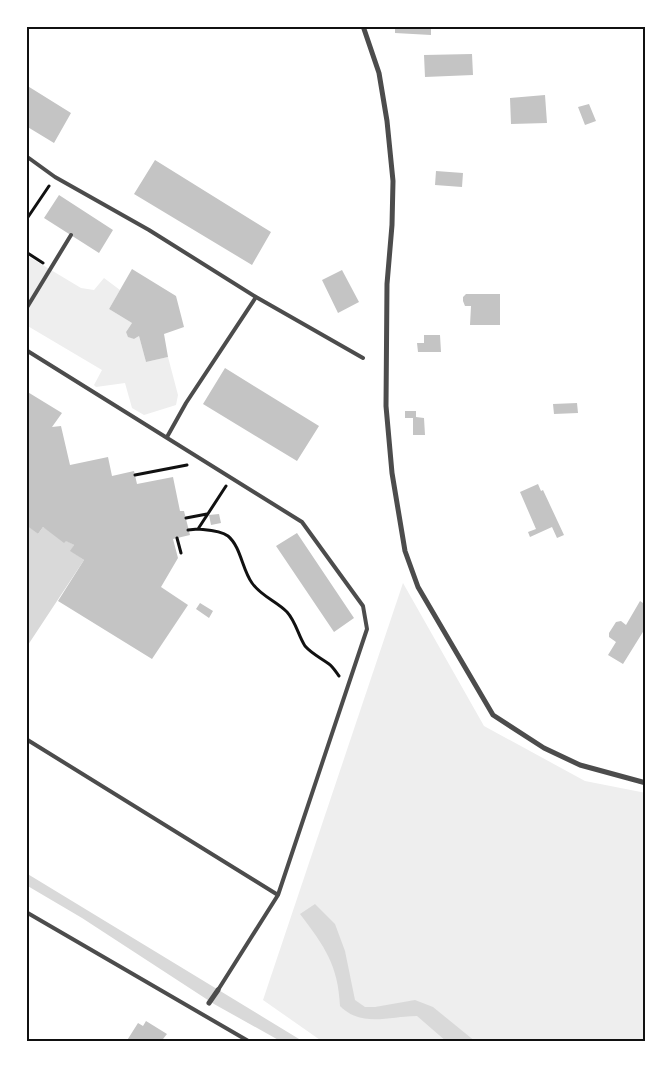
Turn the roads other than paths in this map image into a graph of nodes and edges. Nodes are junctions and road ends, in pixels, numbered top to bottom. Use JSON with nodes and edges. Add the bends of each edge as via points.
{"nodes":[{"id":1,"x":363,"y":26,"type":"edge"},
{"id":2,"x":26,"y":156,"type":"edge"},
{"id":3,"x":71,"y":235,"type":"dead end"},
{"id":4,"x":256,"y":297,"type":"junction"},
{"id":5,"x":26,"y":309,"type":"edge"},
{"id":6,"x":26,"y":350,"type":"edge"},
{"id":7,"x":363,"y":358,"type":"dead end"},
{"id":8,"x":167,"y":437,"type":"junction"},
{"id":9,"x":26,"y":739,"type":"edge"},
{"id":10,"x":646,"y":783,"type":"edge"},
{"id":11,"x":278,"y":895,"type":"junction"},
{"id":12,"x":26,"y":912,"type":"edge"},
{"id":13,"x":218,"y":990,"type":"joint"},
{"id":14,"x":210,"y":1003,"type":"joint"},
{"id":15,"x":203,"y":1014,"type":"junction"},
{"id":16,"x":250,"y":1042,"type":"edge"}],
"edges":[{"from":1,"to":10,"type":"street","via":[[379,73],[393,181],[387,284],[386,406],[392,473],[405,551],[418,587],[494,715],[544,748],[580,765]]},
{"from":2,"to":4,"type":"lane","via":[[55,177],[149,230]]},
{"from":3,"to":5,"type":"lane"},
{"from":4,"to":7,"type":"lane"},
{"from":4,"to":8,"type":"lane"},
{"from":6,"to":8,"type":"lane"},
{"from":8,"to":11,"type":"lane","via":[[302,522],[363,606],[367,629]]},
{"from":9,"to":11,"type":"lane"},
{"from":11,"to":13,"type":"lane"},
{"from":12,"to":15,"type":"lane"},
{"from":13,"to":14,"type":"street"},
{"from":14,"to":15,"type":"lane"},
{"from":15,"to":16,"type":"lane"}]}
